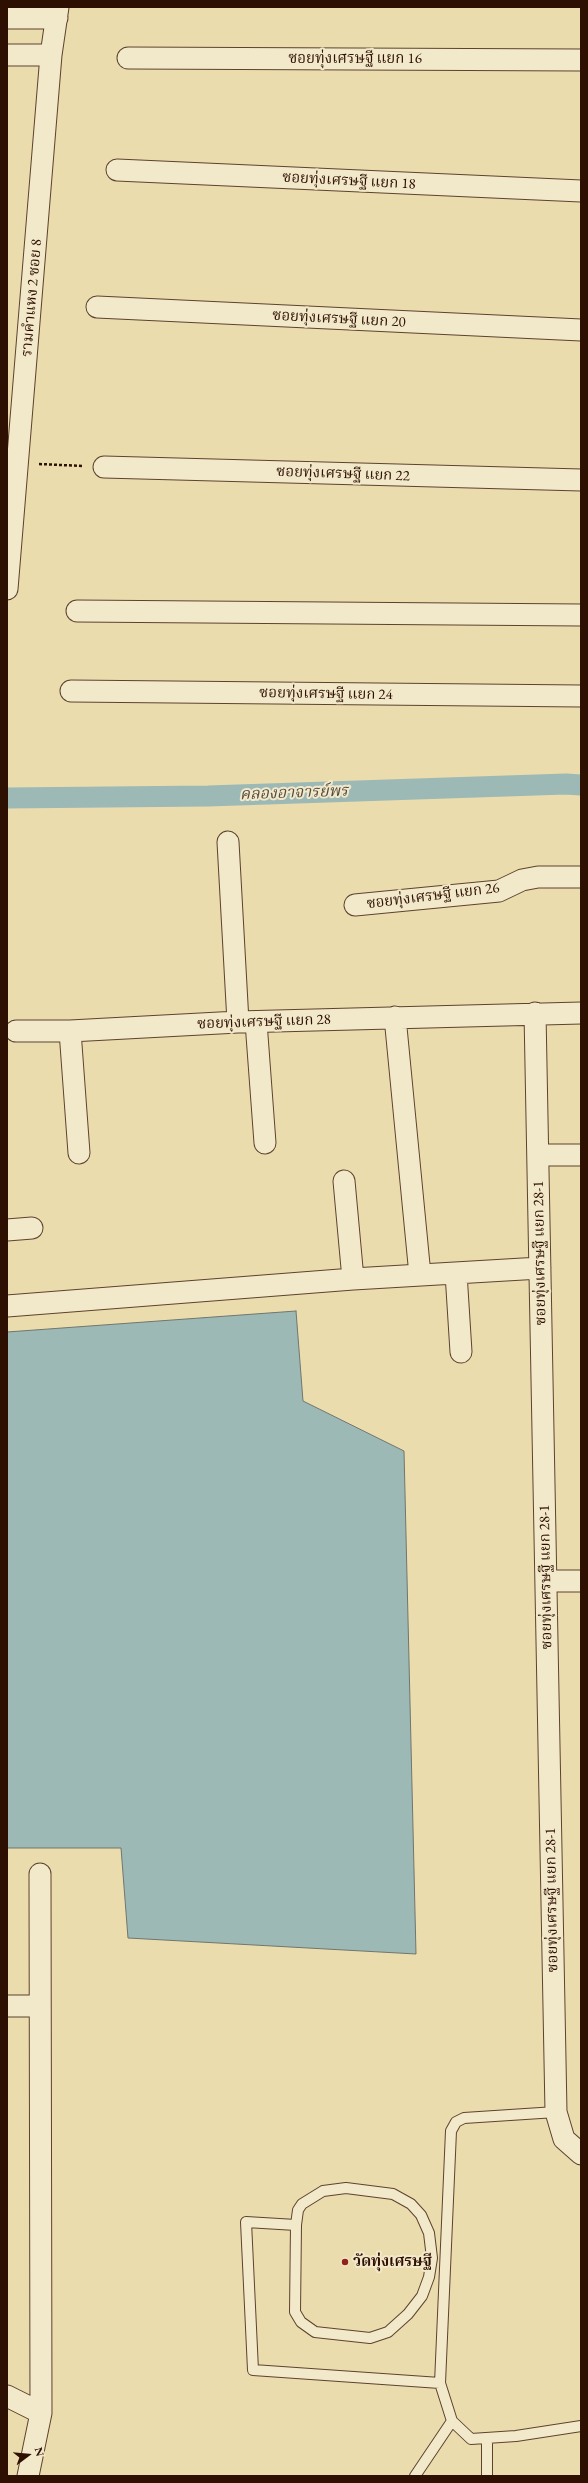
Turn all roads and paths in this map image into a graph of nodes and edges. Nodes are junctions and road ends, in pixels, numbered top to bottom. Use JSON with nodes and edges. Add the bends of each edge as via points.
{"nodes":[{"id":1,"x":57,"y":13,"type":"edge"},
{"id":2,"x":7,"y":18,"type":"edge"},
{"id":3,"x":7,"y":55,"type":"edge"},
{"id":4,"x":51,"y":55,"type":"junction"},
{"id":5,"x":128,"y":58,"type":"dead end"},
{"id":6,"x":581,"y":60,"type":"edge"},
{"id":7,"x":117,"y":170,"type":"dead end"},
{"id":8,"x":581,"y":192,"type":"edge"},
{"id":9,"x":97,"y":307,"type":"dead end"},
{"id":10,"x":581,"y":330,"type":"edge"},
{"id":11,"x":18,"y":463,"type":"junction"},
{"id":12,"x":104,"y":467,"type":"joint"},
{"id":13,"x":581,"y":480,"type":"edge"},
{"id":14,"x":7,"y":589,"type":"edge"},
{"id":15,"x":76,"y":611,"type":"dead end"},
{"id":16,"x":581,"y":615,"type":"edge"},
{"id":17,"x":71,"y":691,"type":"dead end"},
{"id":18,"x":581,"y":696,"type":"edge"},
{"id":19,"x":228,"y":842,"type":"dead end"},
{"id":20,"x":581,"y":877,"type":"edge"},
{"id":21,"x":355,"y":905,"type":"dead end"},
{"id":22,"x":535,"y":1013,"type":"junction"},
{"id":23,"x":581,"y":1013,"type":"edge"},
{"id":24,"x":395,"y":1017,"type":"junction"},
{"id":25,"x":247,"y":1022,"type":"junction"},
{"id":26,"x":16,"y":1031,"type":"dead end"},
{"id":27,"x":70,"y":1031,"type":"junction"},
{"id":28,"x":265,"y":1143,"type":"dead end"},
{"id":29,"x":79,"y":1153,"type":"dead end"},
{"id":30,"x":581,"y":1154,"type":"edge"},
{"id":31,"x":538,"y":1155,"type":"junction"},
{"id":32,"x":344,"y":1181,"type":"dead end"},
{"id":33,"x":32,"y":1228,"type":"dead end"},
{"id":34,"x":7,"y":1230,"type":"edge"},
{"id":35,"x":540,"y":1268,"type":"junction"},
{"id":36,"x":456,"y":1273,"type":"junction"},
{"id":37,"x":420,"y":1275,"type":"junction"},
{"id":38,"x":354,"y":1279,"type":"junction"},
{"id":39,"x":7,"y":1306,"type":"edge"},
{"id":40,"x":460,"y":1352,"type":"dead end"},
{"id":41,"x":546,"y":1581,"type":"junction"},
{"id":42,"x":581,"y":1581,"type":"edge"},
{"id":43,"x":40,"y":1874,"type":"dead end"},
{"id":44,"x":7,"y":2006,"type":"edge"},
{"id":45,"x":40,"y":2006,"type":"junction"},
{"id":46,"x":556,"y":2112,"type":"junction"},
{"id":47,"x":581,"y":2154,"type":"edge"},
{"id":48,"x":296,"y":2224,"type":"junction"},
{"id":49,"x":440,"y":2383,"type":"junction"},
{"id":50,"x":7,"y":2396,"type":"edge"},
{"id":51,"x":41,"y":2412,"type":"junction"},
{"id":52,"x":452,"y":2421,"type":"junction"},
{"id":53,"x":581,"y":2426,"type":"edge"},
{"id":54,"x":488,"y":2438,"type":"junction"},
{"id":55,"x":28,"y":2476,"type":"edge"},
{"id":56,"x":416,"y":2476,"type":"edge"},
{"id":57,"x":487,"y":2476,"type":"edge"}],
"edges":[{"from":1,"to":2,"type":"street"},
{"from":1,"to":4,"type":"street","name":"รามคำแหง 2 ซอย 8"},
{"from":3,"to":4,"type":"street"},
{"from":4,"to":11,"type":"street","name":"รามคำแหง 2 ซอย 8"},
{"from":5,"to":6,"type":"street","name":"ซอยทุ่งเศรษฐี แยก 16"},
{"from":7,"to":8,"type":"street","name":"ซอยทุ่งเศรษฐี แยก 18"},
{"from":9,"to":10,"type":"street","name":"ซอยทุ่งเศรษฐี แยก 20"},
{"from":11,"to":12,"type":"path"},
{"from":11,"to":14,"type":"street","name":"รามคำแหง 2 ซอย 8"},
{"from":12,"to":13,"type":"street","name":"ซอยทุ่งเศรษฐี แยก 22"},
{"from":15,"to":16,"type":"street"},
{"from":17,"to":18,"type":"street","name":"ซอยทุ่งเศรษฐี แยก 24"},
{"from":19,"to":25,"type":"street"},
{"from":20,"to":21,"type":"street","name":"ซอยทุ่งเศรษฐี แยก 26","via":[[538,877],[522,880],[499,891]]},
{"from":22,"to":23,"type":"street","name":"ซอยทุ่งเศรษฐี แยก 28"},
{"from":22,"to":24,"type":"street","name":"ซอยทุ่งเศรษฐี แยก 28"},
{"from":22,"to":31,"type":"street","name":"ซอยทุ่งเศรษฐี แยก 28-1"},
{"from":24,"to":25,"type":"street","name":"ซอยทุ่งเศรษฐี แยก 28"},
{"from":24,"to":37,"type":"street"},
{"from":25,"to":27,"type":"street","name":"ซอยทุ่งเศรษฐี แยก 28"},
{"from":25,"to":28,"type":"street"},
{"from":26,"to":27,"type":"street","name":"ซอยทุ่งเศรษฐี แยก 28"},
{"from":27,"to":29,"type":"street"},
{"from":30,"to":31,"type":"street"},
{"from":31,"to":35,"type":"street","name":"ซอยทุ่งเศรษฐี แยก 28-1"},
{"from":32,"to":38,"type":"street"},
{"from":33,"to":34,"type":"street"},
{"from":35,"to":36,"type":"street"},
{"from":35,"to":41,"type":"street","name":"ซอยทุ่งเศรษฐี แยก 28-1"},
{"from":36,"to":37,"type":"street"},
{"from":36,"to":40,"type":"street"},
{"from":37,"to":38,"type":"street"},
{"from":38,"to":39,"type":"street"},
{"from":41,"to":42,"type":"street"},
{"from":41,"to":46,"type":"street","name":"ซอยทุ่งเศรษฐี แยก 28-1"},
{"from":43,"to":45,"type":"street"},
{"from":44,"to":45,"type":"street"},
{"from":45,"to":51,"type":"street"},
{"from":46,"to":47,"type":"street","name":"ซอยทุ่งเศรษฐี แยก 28-1","via":[[564,2139]]},
{"from":46,"to":49,"type":"lane","via":[[464,2118],[456,2122],[451,2131]]},
{"from":48,"to":48,"type":"lane","via":[[298,2210],[302,2204],[323,2191],[346,2188],[393,2194],[411,2204],[421,2215],[429,2233],[432,2258],[422,2296],[408,2314],[388,2332],[378,2336],[370,2338],[315,2332],[301,2322],[295,2312]]},
{"from":48,"to":49,"type":"lane","via":[[246,2222],[253,2370]]},
{"from":49,"to":52,"type":"lane"},
{"from":50,"to":51,"type":"street"},
{"from":51,"to":55,"type":"street"},
{"from":52,"to":54,"type":"lane","via":[[471,2439]]},
{"from":52,"to":56,"type":"lane"},
{"from":53,"to":54,"type":"lane"},
{"from":54,"to":57,"type":"lane"}]}
